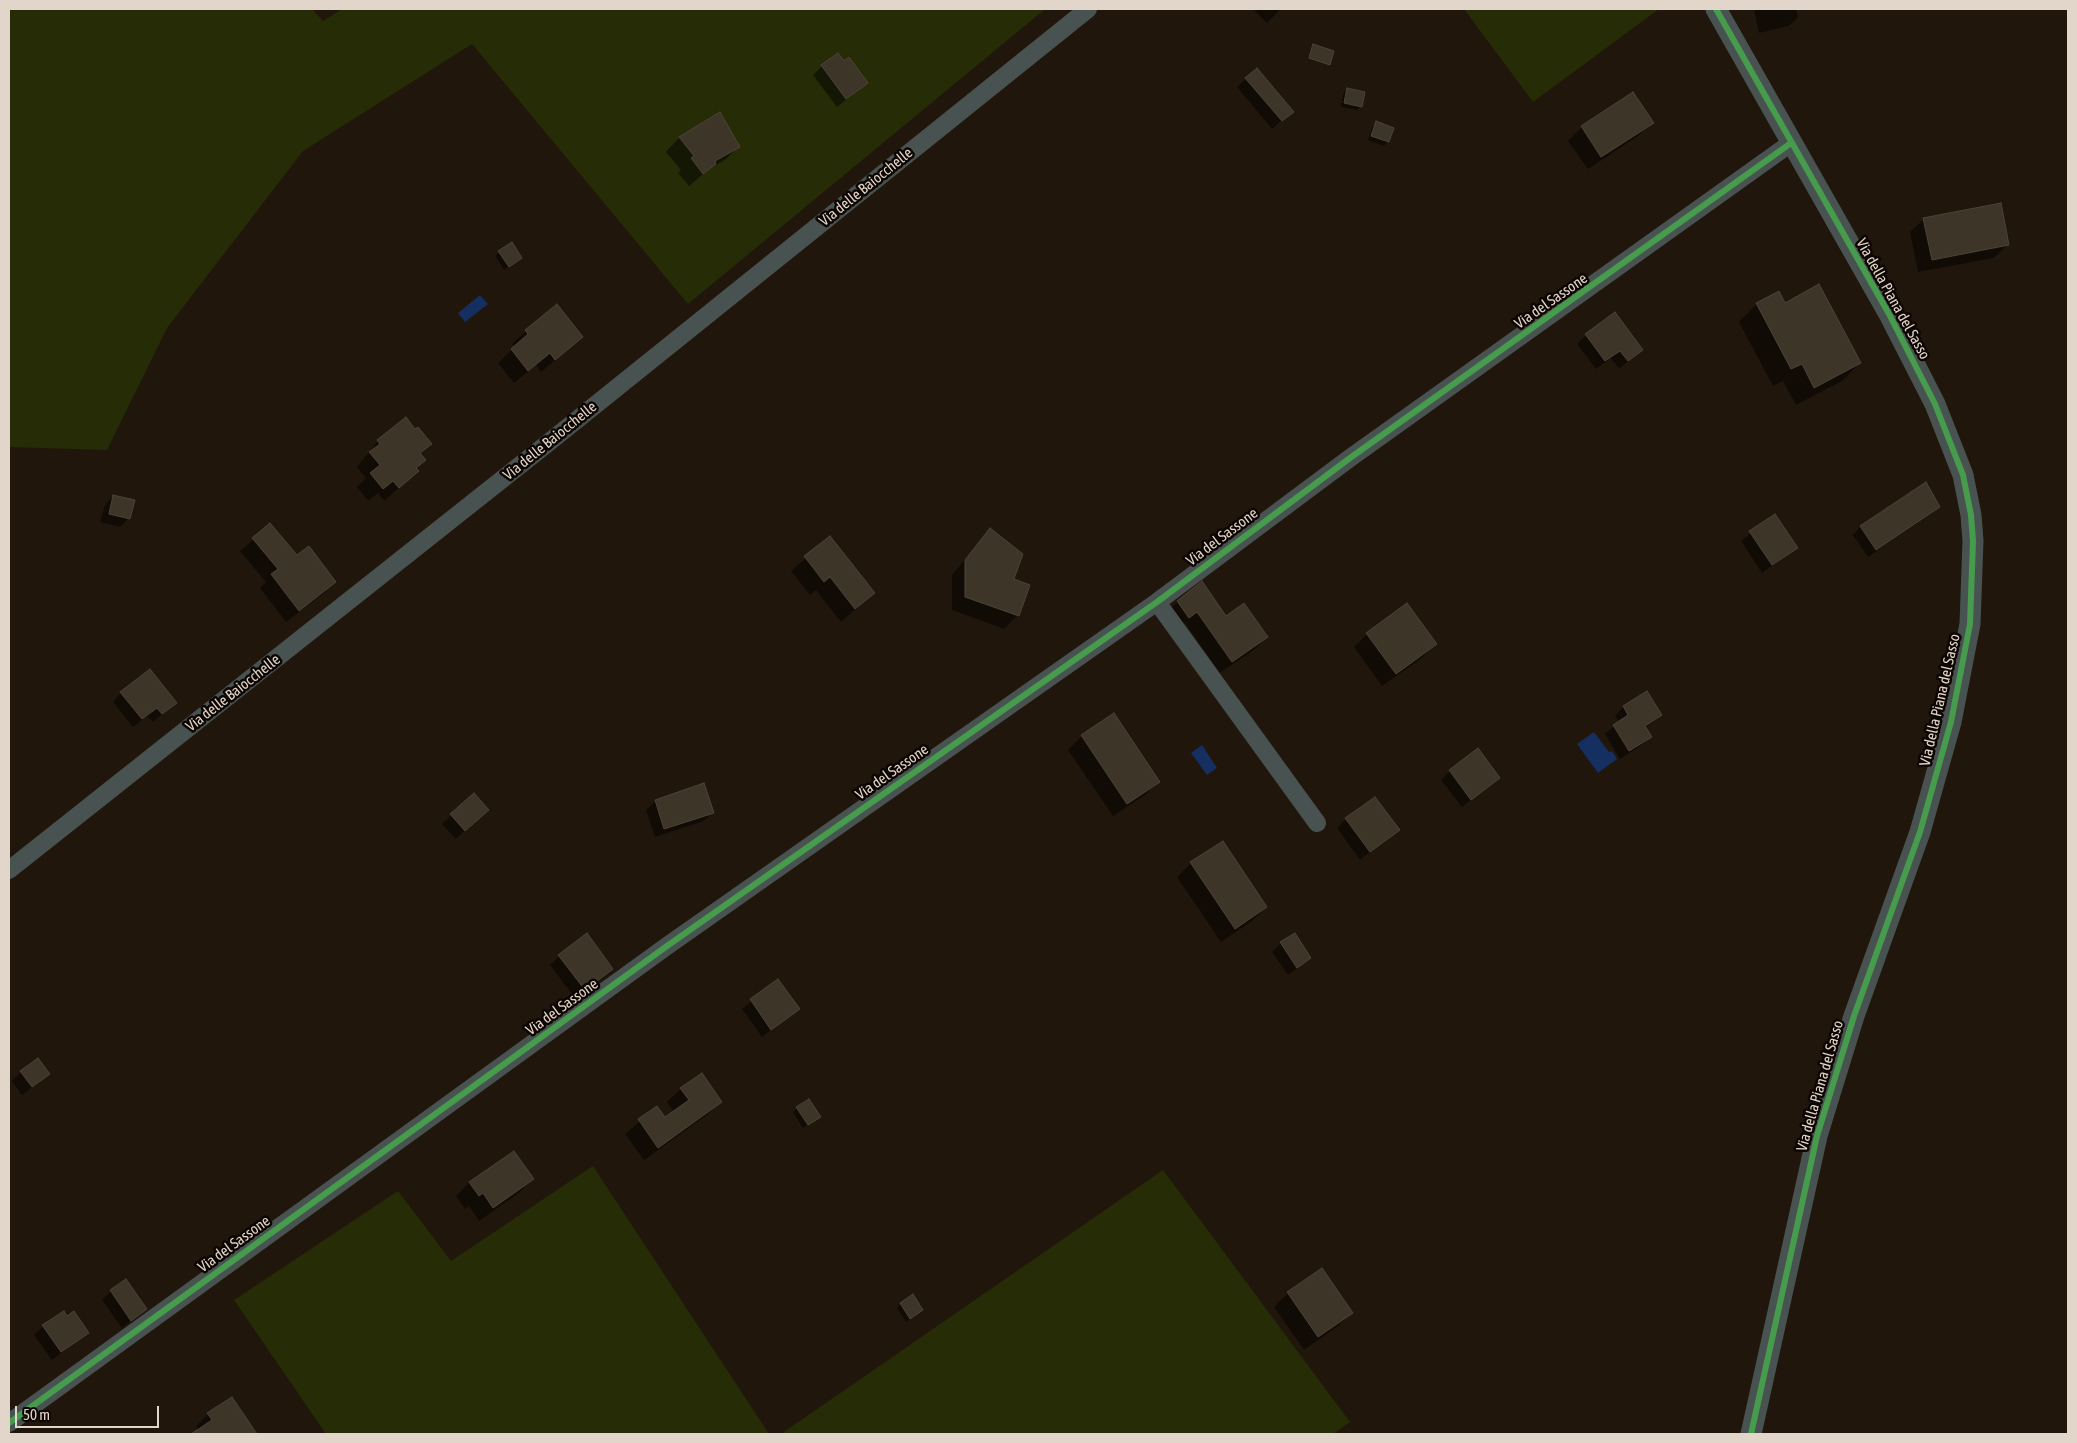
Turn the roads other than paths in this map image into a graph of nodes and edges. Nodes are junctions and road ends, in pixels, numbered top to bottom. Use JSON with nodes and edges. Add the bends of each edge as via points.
{"nodes":[{"id":1,"x":1088,"y":9,"type":"edge"},
{"id":2,"x":1716,"y":9,"type":"edge"},
{"id":3,"x":1791,"y":143,"type":"junction"},
{"id":4,"x":1157,"y":602,"type":"junction"},
{"id":5,"x":1317,"y":824,"type":"dead end"},
{"id":6,"x":9,"y":870,"type":"edge"},
{"id":7,"x":9,"y":1423,"type":"edge"},
{"id":8,"x":1751,"y":1434,"type":"edge"}],
"edges":[{"from":1,"to":6,"type":"street","name":"Via delle Baiocchelle"},
{"from":2,"to":3,"type":"street","name":"Via della Piana del Sasso"},
{"from":3,"to":4,"type":"street","name":"Via del Sassone","via":[[1350,458]]},
{"from":3,"to":8,"type":"street","name":"Via della Piana del Sasso","via":[[1889,314],[1943,421],[1958,459],[1968,498],[1974,568],[1970,624],[1950,722],[1920,832],[1854,1016],[1817,1136]]},
{"from":4,"to":5,"type":"street"},
{"from":4,"to":7,"type":"street","name":"Via del Sassone","via":[[666,946]]}]}
